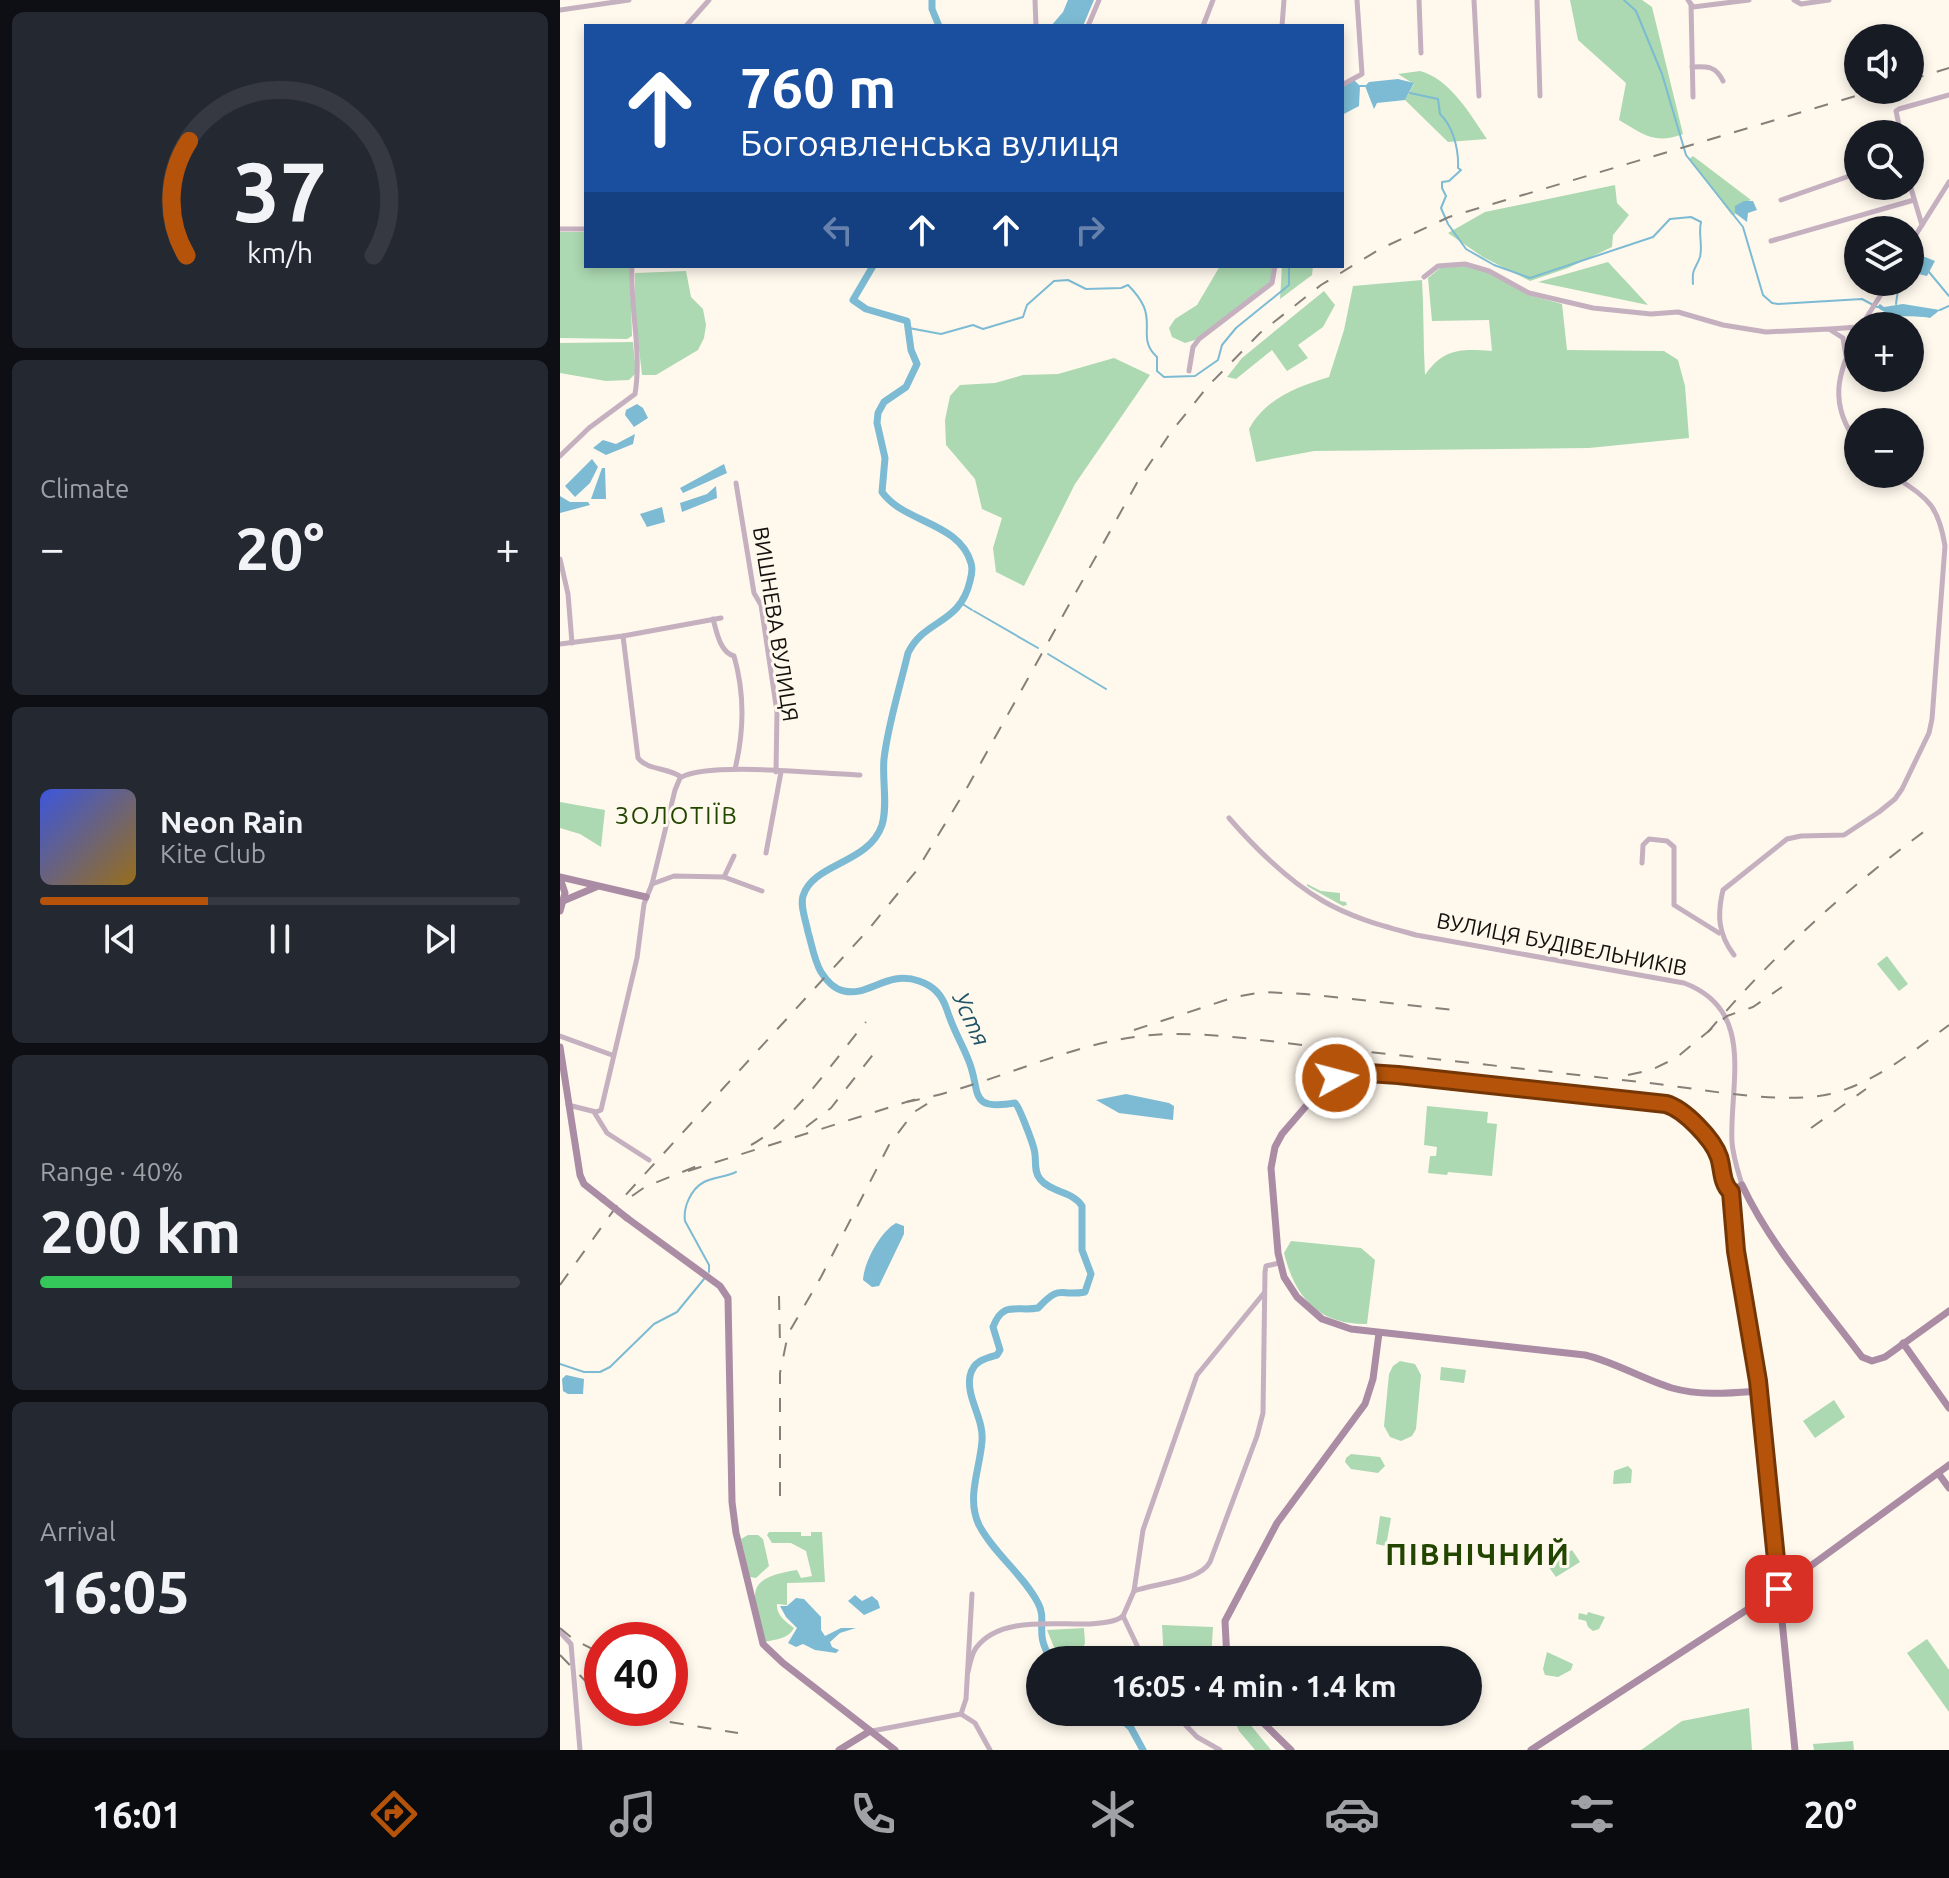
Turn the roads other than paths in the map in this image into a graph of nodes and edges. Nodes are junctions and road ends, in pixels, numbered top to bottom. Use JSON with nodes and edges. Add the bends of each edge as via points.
{"nodes":[{"id":1,"x":629,"y":0,"type":"edge"},
{"id":2,"x":709,"y":0,"type":"edge"},
{"id":3,"x":1035,"y":0,"type":"edge"},
{"id":4,"x":1099,"y":0,"type":"edge"},
{"id":5,"x":1213,"y":0,"type":"edge"},
{"id":6,"x":1284,"y":0,"type":"edge"},
{"id":7,"x":1357,"y":0,"type":"edge"},
{"id":8,"x":1419,"y":0,"type":"edge"},
{"id":9,"x":1474,"y":0,"type":"edge"},
{"id":10,"x":1537,"y":0,"type":"edge"},
{"id":11,"x":1749,"y":0,"type":"edge"},
{"id":12,"x":1794,"y":0,"type":"edge"},
{"id":13,"x":1829,"y":0,"type":"edge"},
{"id":14,"x":1689,"y":2,"type":"edge"},
{"id":15,"x":560,"y":10,"type":"edge"},
{"id":16,"x":688,"y":24,"type":"edge"},
{"id":17,"x":1036,"y":24,"type":"edge"},
{"id":18,"x":1089,"y":24,"type":"edge"},
{"id":19,"x":1204,"y":24,"type":"edge"},
{"id":20,"x":1282,"y":24,"type":"edge"},
{"id":21,"x":1421,"y":53,"type":"dead end"},
{"id":22,"x":1692,"y":67,"type":"junction"},
{"id":23,"x":1723,"y":81,"type":"dead end"},
{"id":24,"x":1344,"y":84,"type":"edge"},
{"id":25,"x":1949,"y":95,"type":"edge"},
{"id":26,"x":1479,"y":96,"type":"dead end"},
{"id":27,"x":1540,"y":96,"type":"dead end"},
{"id":28,"x":1693,"y":97,"type":"dead end"},
{"id":29,"x":1898,"y":120,"type":"edge"},
{"id":30,"x":1844,"y":178,"type":"edge"},
{"id":31,"x":1949,"y":182,"type":"edge"},
{"id":32,"x":1781,"y":200,"type":"dead end"},
{"id":33,"x":1914,"y":200,"type":"joint"},
{"id":34,"x":1919,"y":216,"type":"edge"},
{"id":35,"x":1924,"y":222,"type":"edge"},
{"id":36,"x":560,"y":229,"type":"edge"},
{"id":37,"x":584,"y":229,"type":"edge"},
{"id":38,"x":1771,"y":241,"type":"dead end"},
{"id":39,"x":632,"y":268,"type":"edge"},
{"id":40,"x":1275,"y":268,"type":"edge"},
{"id":41,"x":1424,"y":277,"type":"dead end"},
{"id":42,"x":1844,"y":328,"type":"edge"},
{"id":43,"x":1829,"y":329,"type":"junction"},
{"id":44,"x":1844,"y":344,"type":"edge"},
{"id":45,"x":1844,"y":364,"type":"edge"},
{"id":46,"x":1189,"y":371,"type":"dead end"},
{"id":47,"x":1844,"y":422,"type":"edge"},
{"id":48,"x":561,"y":452,"type":"edge"},
{"id":49,"x":736,"y":483,"type":"dead end"},
{"id":50,"x":1909,"y":488,"type":"edge"},
{"id":51,"x":560,"y":559,"type":"edge"},
{"id":52,"x":721,"y":618,"type":"dead end"},
{"id":53,"x":713,"y":619,"type":"junction"},
{"id":54,"x":623,"y":636,"type":"junction"},
{"id":55,"x":572,"y":643,"type":"junction"},
{"id":56,"x":560,"y":644,"type":"edge"},
{"id":57,"x":735,"y":769,"type":"junction"},
{"id":58,"x":779,"y":772,"type":"junction"},
{"id":59,"x":860,"y":775,"type":"dead end"},
{"id":60,"x":681,"y":777,"type":"junction"},
{"id":61,"x":1229,"y":818,"type":"dead end"},
{"id":62,"x":766,"y":853,"type":"dead end"},
{"id":63,"x":734,"y":856,"type":"dead end"},
{"id":64,"x":1642,"y":863,"type":"dead end"},
{"id":65,"x":724,"y":877,"type":"junction"},
{"id":66,"x":560,"y":878,"type":"edge"},
{"id":67,"x":652,"y":884,"type":"junction"},
{"id":68,"x":596,"y":887,"type":"junction"},
{"id":69,"x":762,"y":891,"type":"dead end"},
{"id":70,"x":646,"y":897,"type":"junction"},
{"id":71,"x":563,"y":901,"type":"junction"},
{"id":72,"x":560,"y":911,"type":"edge"},
{"id":73,"x":1720,"y":934,"type":"junction"},
{"id":74,"x":1734,"y":955,"type":"dead end"},
{"id":75,"x":560,"y":1036,"type":"edge"},
{"id":76,"x":560,"y":1047,"type":"edge"},
{"id":77,"x":612,"y":1055,"type":"junction"},
{"id":78,"x":568,"y":1105,"type":"junction"},
{"id":79,"x":593,"y":1111,"type":"junction"},
{"id":80,"x":649,"y":1160,"type":"dead end"},
{"id":81,"x":1742,"y":1185,"type":"junction"},
{"id":82,"x":1731,"y":1192,"type":"junction"},
{"id":83,"x":1279,"y":1263,"type":"junction"},
{"id":84,"x":1264,"y":1292,"type":"junction"},
{"id":85,"x":1949,"y":1311,"type":"edge"},
{"id":86,"x":1379,"y":1333,"type":"junction"},
{"id":87,"x":1903,"y":1343,"type":"junction"},
{"id":88,"x":1759,"y":1391,"type":"junction"},
{"id":89,"x":1949,"y":1408,"type":"edge"},
{"id":90,"x":1949,"y":1465,"type":"edge"},
{"id":91,"x":1938,"y":1473,"type":"junction"},
{"id":92,"x":1949,"y":1488,"type":"edge"},
{"id":93,"x":1779,"y":1589,"type":"junction"},
{"id":94,"x":1134,"y":1591,"type":"junction"},
{"id":95,"x":972,"y":1594,"type":"dead end"},
{"id":96,"x":1123,"y":1616,"type":"junction"},
{"id":97,"x":560,"y":1632,"type":"edge"},
{"id":98,"x":1137,"y":1646,"type":"edge"},
{"id":99,"x":1226,"y":1646,"type":"edge"},
{"id":100,"x":967,"y":1677,"type":"junction"},
{"id":101,"x":961,"y":1714,"type":"junction"},
{"id":102,"x":1186,"y":1726,"type":"edge"},
{"id":103,"x":1266,"y":1726,"type":"edge"},
{"id":104,"x":870,"y":1731,"type":"junction"},
{"id":105,"x":580,"y":1750,"type":"edge"},
{"id":106,"x":839,"y":1750,"type":"edge"},
{"id":107,"x":895,"y":1750,"type":"edge"},
{"id":108,"x":990,"y":1750,"type":"edge"},
{"id":109,"x":1220,"y":1750,"type":"edge"},
{"id":110,"x":1291,"y":1750,"type":"edge"},
{"id":111,"x":1531,"y":1750,"type":"edge"},
{"id":112,"x":1795,"y":1750,"type":"edge"}],
"edges":[{"from":1,"to":15,"type":"street"},
{"from":2,"to":16,"type":"street"},
{"from":3,"to":17,"type":"street"},
{"from":4,"to":18,"type":"street"},
{"from":5,"to":19,"type":"street"},
{"from":6,"to":20,"type":"street"},
{"from":7,"to":24,"type":"street","via":[[1362,74]]},
{"from":8,"to":21,"type":"street"},
{"from":9,"to":26,"type":"street"},
{"from":10,"to":27,"type":"street"},
{"from":11,"to":14,"type":"street","via":[[1693,7]]},
{"from":12,"to":13,"type":"street"},
{"from":14,"to":22,"type":"street"},
{"from":22,"to":23,"type":"street","via":[[1708,66]]},
{"from":22,"to":28,"type":"street"},
{"from":25,"to":29,"type":"street","via":[[1899,109]]},
{"from":30,"to":32,"type":"street"},
{"from":31,"to":35,"type":"street"},
{"from":33,"to":34,"type":"street"},
{"from":33,"to":38,"type":"street"},
{"from":36,"to":37,"type":"street"},
{"from":39,"to":48,"type":"street","via":[[635,394]]},
{"from":40,"to":46,"type":"street","via":[[1272,283],[1199,339]]},
{"from":41,"to":43,"type":"street","via":[[1438,266],[1465,264],[1529,293],[1593,308],[1678,312],[1766,332]]},
{"from":42,"to":43,"type":"street"},
{"from":43,"to":44,"type":"street"},
{"from":45,"to":47,"type":"street","via":[[1837,393]]},
{"from":49,"to":58,"type":"street","name":"ВИШНЕВА ВУЛИЦЯ","via":[[777,712]]},
{"from":50,"to":73,"type":"street","via":[[1934,507],[1945,546],[1929,733],[1902,789],[1879,812],[1844,835],[1787,839],[1723,890]]},
{"from":51,"to":55,"type":"street"},
{"from":52,"to":53,"type":"street"},
{"from":53,"to":54,"type":"street"},
{"from":53,"to":57,"type":"street","via":[[719,641],[734,656],[739,672],[742,742]]},
{"from":54,"to":55,"type":"street"},
{"from":54,"to":60,"type":"street","via":[[638,758]]},
{"from":55,"to":56,"type":"street"},
{"from":57,"to":58,"type":"street"},
{"from":57,"to":60,"type":"street"},
{"from":58,"to":59,"type":"street"},
{"from":58,"to":62,"type":"street","name":"ВИШНЕВА ВУЛИЦЯ"},
{"from":60,"to":67,"type":"street"},
{"from":61,"to":81,"type":"street","name":"ВУЛИЦЯ БУДІВЕЛЬНИКІВ","via":[[1266,858],[1310,892],[1373,923],[1684,983],[1706,994],[1725,1018],[1736,1050],[1732,1144]]},
{"from":63,"to":65,"type":"street"},
{"from":64,"to":73,"type":"street","via":[[1643,845],[1649,839],[1674,847],[1674,905]]},
{"from":65,"to":67,"type":"street","via":[[674,876]]},
{"from":65,"to":69,"type":"street"},
{"from":66,"to":68,"type":"street"},
{"from":66,"to":71,"type":"street"},
{"from":67,"to":70,"type":"street"},
{"from":68,"to":70,"type":"street"},
{"from":68,"to":71,"type":"street"},
{"from":70,"to":77,"type":"street","via":[[637,958]]},
{"from":71,"to":72,"type":"street"},
{"from":73,"to":74,"type":"street"},
{"from":75,"to":77,"type":"street"},
{"from":76,"to":78,"type":"street"},
{"from":77,"to":79,"type":"street","via":[[601,1110]]},
{"from":78,"to":79,"type":"street"},
{"from":78,"to":104,"type":"street","bridge":true,"via":[[584,1184],[720,1286],[728,1298],[732,1502],[763,1644]]},
{"from":79,"to":80,"type":"street","via":[[607,1133]]},
{"from":81,"to":82,"type":"street"},
{"from":81,"to":87,"type":"street","name":"ВУЛИЦЯ БУДІВЕЛЬНИКІВ","via":[[1774,1239],[1862,1357],[1885,1357]]},
{"from":82,"to":83,"type":"street","via":[[1714,1147],[1675,1106],[1353,1072],[1320,1091],[1275,1147],[1272,1183]]},
{"from":82,"to":88,"type":"street"},
{"from":83,"to":84,"type":"street","via":[[1266,1266]]},
{"from":83,"to":86,"type":"street","via":[[1291,1290],[1312,1313],[1335,1325]]},
{"from":84,"to":94,"type":"street","via":[[1197,1375],[1143,1530]]},
{"from":84,"to":94,"type":"street","via":[[1263,1413],[1210,1562],[1196,1575]]},
{"from":85,"to":87,"type":"street"},
{"from":86,"to":88,"type":"street","via":[[1585,1355],[1688,1392]]},
{"from":86,"to":99,"type":"street","via":[[1365,1404],[1277,1523],[1225,1621]]},
{"from":87,"to":89,"type":"street"},
{"from":88,"to":93,"type":"street"},
{"from":90,"to":91,"type":"street"},
{"from":91,"to":92,"type":"street"},
{"from":91,"to":93,"type":"street"},
{"from":93,"to":111,"type":"street"},
{"from":93,"to":112,"type":"street"},
{"from":94,"to":96,"type":"street"},
{"from":95,"to":100,"type":"street"},
{"from":96,"to":98,"type":"street"},
{"from":96,"to":100,"type":"street","via":[[1100,1623],[1004,1629],[974,1650]]},
{"from":97,"to":105,"type":"street","via":[[571,1644]]},
{"from":100,"to":101,"type":"street"},
{"from":101,"to":104,"type":"street"},
{"from":101,"to":108,"type":"street","via":[[975,1723]]},
{"from":102,"to":109,"type":"street"},
{"from":103,"to":110,"type":"street"},
{"from":104,"to":106,"type":"street"},
{"from":104,"to":107,"type":"street"}]}
